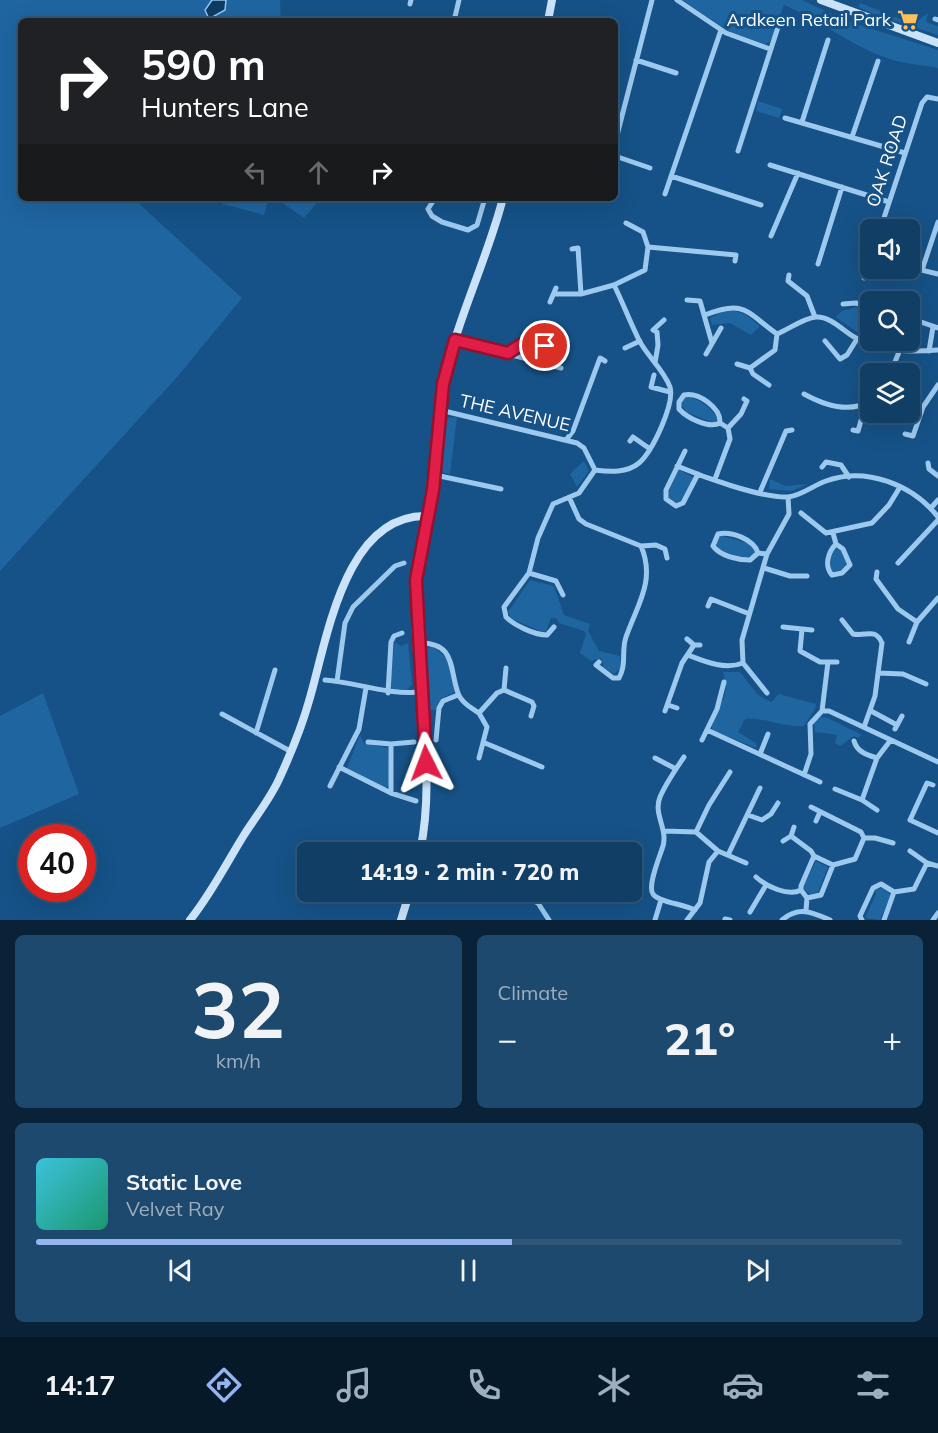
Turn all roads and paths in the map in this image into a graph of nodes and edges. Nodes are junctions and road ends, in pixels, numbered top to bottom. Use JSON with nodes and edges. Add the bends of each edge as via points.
{"nodes":[{"id":1,"x":459,"y":0,"type":"edge"},
{"id":2,"x":552,"y":0,"type":"edge"},
{"id":3,"x":652,"y":0,"type":"edge"},
{"id":4,"x":677,"y":0,"type":"edge"},
{"id":5,"x":821,"y":0,"type":"edge"},
{"id":6,"x":455,"y":18,"type":"edge"},
{"id":7,"x":549,"y":18,"type":"edge"},
{"id":8,"x":780,"y":21,"type":"dead end"},
{"id":9,"x":721,"y":30,"type":"junction"},
{"id":10,"x":828,"y":40,"type":"dead end"},
{"id":11,"x":938,"y":43,"type":"edge"},
{"id":12,"x":771,"y":50,"type":"junction"},
{"id":13,"x":636,"y":60,"type":"junction"},
{"id":14,"x":878,"y":62,"type":"dead end"},
{"id":15,"x":676,"y":73,"type":"dead end"},
{"id":16,"x":938,"y":99,"type":"edge"},
{"id":17,"x":784,"y":118,"type":"dead end"},
{"id":18,"x":802,"y":122,"type":"junction"},
{"id":19,"x":618,"y":131,"type":"edge"},
{"id":20,"x":852,"y":137,"type":"junction"},
{"id":21,"x":738,"y":151,"type":"dead end"},
{"id":22,"x":905,"y":153,"type":"junction"},
{"id":23,"x":618,"y":157,"type":"edge"},
{"id":24,"x":770,"y":165,"type":"dead end"},
{"id":25,"x":650,"y":168,"type":"dead end"},
{"id":26,"x":798,"y":174,"type":"junction"},
{"id":27,"x":671,"y":176,"type":"junction"},
{"id":28,"x":842,"y":187,"type":"junction"},
{"id":29,"x":665,"y":194,"type":"dead end"},
{"id":30,"x":433,"y":201,"type":"edge"},
{"id":31,"x":484,"y":201,"type":"edge"},
{"id":32,"x":501,"y":201,"type":"edge"},
{"id":33,"x":889,"y":202,"type":"junction"},
{"id":34,"x":761,"y":205,"type":"dead end"},
{"id":35,"x":884,"y":219,"type":"edge"},
{"id":36,"x":938,"y":222,"type":"edge"},
{"id":37,"x":626,"y":223,"type":"dead end"},
{"id":38,"x":771,"y":236,"type":"dead end"},
{"id":39,"x":648,"y":247,"type":"junction"},
{"id":40,"x":572,"y":249,"type":"dead end"},
{"id":41,"x":735,"y":261,"type":"dead end"},
{"id":42,"x":818,"y":264,"type":"dead end"},
{"id":43,"x":922,"y":270,"type":"joint"},
{"id":44,"x":938,"y":274,"type":"edge"},
{"id":45,"x":789,"y":275,"type":"dead end"},
{"id":46,"x":614,"y":285,"type":"junction"},
{"id":47,"x":581,"y":294,"type":"junction"},
{"id":48,"x":687,"y":300,"type":"dead end"},
{"id":49,"x":550,"y":302,"type":"dead end"},
{"id":50,"x":843,"y":304,"type":"dead end"},
{"id":51,"x":860,"y":304,"type":"edge"},
{"id":52,"x":705,"y":315,"type":"junction"},
{"id":53,"x":815,"y":317,"type":"junction"},
{"id":54,"x":664,"y":320,"type":"dead end"},
{"id":55,"x":921,"y":322,"type":"dead end"},
{"id":56,"x":935,"y":327,"type":"edge"},
{"id":57,"x":721,"y":328,"type":"dead end"},
{"id":58,"x":777,"y":334,"type":"junction"},
{"id":59,"x":857,"y":339,"type":"junction"},
{"id":60,"x":455,"y":340,"type":"junction"},
{"id":61,"x":860,"y":340,"type":"edge"},
{"id":62,"x":640,"y":341,"type":"junction"},
{"id":63,"x":825,"y":341,"type":"dead end"},
{"id":64,"x":712,"y":343,"type":"junction"},
{"id":65,"x":551,"y":346,"type":"dead end"},
{"id":66,"x":625,"y":348,"type":"dead end"},
{"id":67,"x":938,"y":350,"type":"edge"},
{"id":68,"x":896,"y":351,"type":"edge"},
{"id":69,"x":929,"y":351,"type":"junction"},
{"id":70,"x":899,"y":352,"type":"junction"},
{"id":71,"x":508,"y":353,"type":"junction"},
{"id":72,"x":706,"y":354,"type":"dead end"},
{"id":73,"x":604,"y":361,"type":"dead end"},
{"id":74,"x":655,"y":363,"type":"junction"},
{"id":75,"x":894,"y":363,"type":"edge"},
{"id":76,"x":737,"y":364,"type":"dead end"},
{"id":77,"x":561,"y":368,"type":"dead end"},
{"id":78,"x":750,"y":368,"type":"junction"},
{"id":79,"x":654,"y":375,"type":"dead end"},
{"id":80,"x":769,"y":384,"type":"dead end"},
{"id":81,"x":938,"y":385,"type":"edge"},
{"id":82,"x":670,"y":392,"type":"junction"},
{"id":83,"x":804,"y":394,"type":"dead end"},
{"id":84,"x":744,"y":399,"type":"dead end"},
{"id":85,"x":860,"y":403,"type":"edge"},
{"id":86,"x":440,"y":410,"type":"junction"},
{"id":87,"x":720,"y":423,"type":"junction"},
{"id":88,"x":861,"y":423,"type":"edge"},
{"id":89,"x":728,"y":428,"type":"junction"},
{"id":90,"x":787,"y":429,"type":"dead end"},
{"id":91,"x":853,"y":429,"type":"dead end"},
{"id":92,"x":905,"y":434,"type":"dead end"},
{"id":93,"x":566,"y":440,"type":"junction"},
{"id":94,"x":630,"y":441,"type":"dead end"},
{"id":95,"x":650,"y":449,"type":"junction"},
{"id":96,"x":685,"y":451,"type":"dead end"},
{"id":97,"x":823,"y":462,"type":"dead end"},
{"id":98,"x":677,"y":466,"type":"junction"},
{"id":99,"x":927,"y":468,"type":"dead end"},
{"id":100,"x":595,"y":470,"type":"junction"},
{"id":101,"x":698,"y":474,"type":"junction"},
{"id":102,"x":435,"y":475,"type":"junction"},
{"id":103,"x":938,"y":476,"type":"edge"},
{"id":104,"x":849,"y":477,"type":"junction"},
{"id":105,"x":715,"y":479,"type":"junction"},
{"id":106,"x":900,"y":487,"type":"junction"},
{"id":107,"x":501,"y":489,"type":"dead end"},
{"id":108,"x":760,"y":492,"type":"junction"},
{"id":109,"x":788,"y":496,"type":"junction"},
{"id":110,"x":568,"y":497,"type":"junction"},
{"id":111,"x":938,"y":500,"type":"edge"},
{"id":112,"x":931,"y":508,"type":"junction"},
{"id":113,"x":801,"y":513,"type":"dead end"},
{"id":114,"x":428,"y":516,"type":"junction"},
{"id":115,"x":938,"y":518,"type":"edge"},
{"id":116,"x":833,"y":533,"type":"junction"},
{"id":117,"x":836,"y":544,"type":"junction"},
{"id":118,"x":641,"y":546,"type":"junction"},
{"id":119,"x":758,"y":553,"type":"junction"},
{"id":120,"x":767,"y":554,"type":"junction"},
{"id":121,"x":667,"y":558,"type":"dead end"},
{"id":122,"x":404,"y":563,"type":"dead end"},
{"id":123,"x":898,"y":563,"type":"dead end"},
{"id":124,"x":764,"y":568,"type":"junction"},
{"id":125,"x":877,"y":572,"type":"dead end"},
{"id":126,"x":530,"y":573,"type":"junction"},
{"id":127,"x":807,"y":576,"type":"dead end"},
{"id":128,"x":563,"y":595,"type":"dead end"},
{"id":129,"x":938,"y":598,"type":"edge"},
{"id":130,"x":708,"y":606,"type":"dead end"},
{"id":131,"x":747,"y":613,"type":"junction"},
{"id":132,"x":842,"y":620,"type":"dead end"},
{"id":133,"x":917,"y":622,"type":"junction"},
{"id":134,"x":554,"y":627,"type":"dead end"},
{"id":135,"x":783,"y":627,"type":"dead end"},
{"id":136,"x":802,"y":628,"type":"junction"},
{"id":137,"x":812,"y":630,"type":"dead end"},
{"id":138,"x":402,"y":633,"type":"dead end"},
{"id":139,"x":687,"y":639,"type":"dead end"},
{"id":140,"x":909,"y":642,"type":"dead end"},
{"id":141,"x":418,"y":643,"type":"junction"},
{"id":142,"x":688,"y":655,"type":"junction"},
{"id":143,"x":599,"y":662,"type":"dead end"},
{"id":144,"x":828,"y":662,"type":"junction"},
{"id":145,"x":837,"y":662,"type":"dead end"},
{"id":146,"x":744,"y":663,"type":"junction"},
{"id":147,"x":506,"y":668,"type":"dead end"},
{"id":148,"x":275,"y":670,"type":"dead end"},
{"id":149,"x":878,"y":673,"type":"junction"},
{"id":150,"x":325,"y":680,"type":"dead end"},
{"id":151,"x":337,"y":681,"type":"junction"},
{"id":152,"x":724,"y":682,"type":"dead end"},
{"id":153,"x":926,"y":684,"type":"dead end"},
{"id":154,"x":366,"y":688,"type":"junction"},
{"id":155,"x":504,"y":690,"type":"junction"},
{"id":156,"x":422,"y":692,"type":"junction"},
{"id":157,"x":388,"y":693,"type":"junction"},
{"id":158,"x":767,"y":693,"type":"dead end"},
{"id":159,"x":458,"y":695,"type":"junction"},
{"id":160,"x":677,"y":708,"type":"dead end"},
{"id":161,"x":822,"y":711,"type":"junction"},
{"id":162,"x":871,"y":711,"type":"junction"},
{"id":163,"x":479,"y":713,"type":"junction"},
{"id":164,"x":222,"y":714,"type":"dead end"},
{"id":165,"x":531,"y":716,"type":"dead end"},
{"id":166,"x":902,"y":716,"type":"dead end"},
{"id":167,"x":864,"y":727,"type":"junction"},
{"id":168,"x":706,"y":730,"type":"junction"},
{"id":169,"x":256,"y":733,"type":"junction"},
{"id":170,"x":768,"y":734,"type":"dead end"},
{"id":171,"x":436,"y":740,"type":"dead end"},
{"id":172,"x":702,"y":740,"type":"dead end"},
{"id":173,"x":854,"y":741,"type":"dead end"},
{"id":174,"x":890,"y":741,"type":"junction"},
{"id":175,"x":368,"y":742,"type":"dead end"},
{"id":176,"x":414,"y":742,"type":"dead end"},
{"id":177,"x":485,"y":743,"type":"junction"},
{"id":178,"x":391,"y":744,"type":"junction"},
{"id":179,"x":290,"y":751,"type":"junction"},
{"id":180,"x":760,"y":754,"type":"junction"},
{"id":181,"x":684,"y":757,"type":"dead end"},
{"id":182,"x":479,"y":758,"type":"dead end"},
{"id":183,"x":655,"y":758,"type":"dead end"},
{"id":184,"x":877,"y":758,"type":"junction"},
{"id":185,"x":937,"y":760,"type":"edge"},
{"id":186,"x":339,"y":767,"type":"junction"},
{"id":187,"x":542,"y":767,"type":"dead end"},
{"id":188,"x":676,"y":769,"type":"junction"},
{"id":189,"x":730,"y":772,"type":"dead end"},
{"id":190,"x":804,"y":775,"type":"junction"},
{"id":191,"x":820,"y":782,"type":"dead end"},
{"id":192,"x":933,"y":785,"type":"dead end"},
{"id":193,"x":330,"y":786,"type":"dead end"},
{"id":194,"x":760,"y":788,"type":"dead end"},
{"id":195,"x":835,"y":789,"type":"dead end"},
{"id":196,"x":391,"y":793,"type":"junction"},
{"id":197,"x":416,"y":801,"type":"dead end"},
{"id":198,"x":862,"y":801,"type":"junction"},
{"id":199,"x":778,"y":803,"type":"dead end"},
{"id":200,"x":811,"y":807,"type":"dead end"},
{"id":201,"x":877,"y":810,"type":"dead end"},
{"id":202,"x":820,"y":812,"type":"junction"},
{"id":203,"x":748,"y":815,"type":"junction"},
{"id":204,"x":816,"y":821,"type":"dead end"},
{"id":205,"x":794,"y":827,"type":"dead end"},
{"id":206,"x":664,"y":831,"type":"junction"},
{"id":207,"x":696,"y":832,"type":"junction"},
{"id":208,"x":938,"y":833,"type":"edge"},
{"id":209,"x":790,"y":836,"type":"junction"},
{"id":210,"x":864,"y":838,"type":"junction"},
{"id":211,"x":882,"y":840,"type":"junction"},
{"id":212,"x":421,"y":842,"type":"edge"},
{"id":213,"x":783,"y":842,"type":"dead end"},
{"id":214,"x":893,"y":843,"type":"dead end"},
{"id":215,"x":879,"y":847,"type":"dead end"},
{"id":216,"x":718,"y":851,"type":"junction"},
{"id":217,"x":910,"y":851,"type":"dead end"},
{"id":218,"x":728,"y":855,"type":"junction"},
{"id":219,"x":814,"y":856,"type":"junction"},
{"id":220,"x":746,"y":863,"type":"dead end"},
{"id":221,"x":927,"y":863,"type":"junction"},
{"id":222,"x":833,"y":865,"type":"junction"},
{"id":223,"x":938,"y":866,"type":"edge"},
{"id":224,"x":756,"y":877,"type":"dead end"},
{"id":225,"x":766,"y":885,"type":"junction"},
{"id":226,"x":801,"y":890,"type":"junction"},
{"id":227,"x":894,"y":892,"type":"junction"},
{"id":228,"x":807,"y":898,"type":"junction"},
{"id":229,"x":661,"y":900,"type":"junction"},
{"id":230,"x":407,"y":902,"type":"edge"},
{"id":231,"x":536,"y":902,"type":"edge"},
{"id":232,"x":695,"y":910,"type":"junction"},
{"id":233,"x":806,"y":910,"type":"junction"},
{"id":234,"x":750,"y":912,"type":"dead end"},
{"id":235,"x":938,"y":913,"type":"edge"},
{"id":236,"x":190,"y":920,"type":"edge"},
{"id":237,"x":401,"y":920,"type":"edge"},
{"id":238,"x":549,"y":920,"type":"edge"},
{"id":239,"x":655,"y":920,"type":"edge"},
{"id":240,"x":687,"y":920,"type":"edge"},
{"id":241,"x":782,"y":920,"type":"edge"},
{"id":242,"x":830,"y":920,"type":"edge"},
{"id":243,"x":862,"y":920,"type":"edge"},
{"id":244,"x":884,"y":920,"type":"edge"},
{"id":245,"x":933,"y":920,"type":"edge"}],
"edges":[{"from":1,"to":6,"type":"street"},
{"from":2,"to":7,"type":"street"},
{"from":3,"to":13,"type":"street"},
{"from":4,"to":9,"type":"street"},
{"from":5,"to":11,"type":"street"},
{"from":8,"to":12,"type":"street"},
{"from":9,"to":12,"type":"street"},
{"from":9,"to":27,"type":"street"},
{"from":10,"to":18,"type":"street"},
{"from":12,"to":21,"type":"street"},
{"from":13,"to":15,"type":"street"},
{"from":13,"to":19,"type":"street"},
{"from":14,"to":20,"type":"street"},
{"from":16,"to":22,"type":"street","name":"OAK ROAD","via":[[927,97],[922,103]]},
{"from":17,"to":18,"type":"street"},
{"from":18,"to":20,"type":"street"},
{"from":20,"to":22,"type":"street"},
{"from":22,"to":33,"type":"street","name":"OAK ROAD"},
{"from":23,"to":25,"type":"street"},
{"from":24,"to":26,"type":"street"},
{"from":26,"to":28,"type":"street"},
{"from":26,"to":38,"type":"street"},
{"from":27,"to":29,"type":"street"},
{"from":27,"to":34,"type":"street"},
{"from":28,"to":33,"type":"street"},
{"from":28,"to":42,"type":"street"},
{"from":30,"to":31,"type":"street","via":[[428,209],[432,216],[468,230],[477,225]]},
{"from":32,"to":60,"type":"street","via":[[488,253]]},
{"from":33,"to":35,"type":"street","name":"OAK ROAD"},
{"from":36,"to":43,"type":"street"},
{"from":37,"to":39,"type":"street","via":[[643,232]]},
{"from":39,"to":41,"type":"street","via":[[736,255]]},
{"from":39,"to":46,"type":"street","via":[[645,270]]},
{"from":40,"to":47,"type":"street","via":[[578,248]]},
{"from":43,"to":44,"type":"street"},
{"from":45,"to":53,"type":"street","via":[[788,281],[807,296]]},
{"from":46,"to":47,"type":"street"},
{"from":46,"to":62,"type":"street"},
{"from":47,"to":49,"type":"street","via":[[555,291]]},
{"from":48,"to":52,"type":"street","via":[[700,301]]},
{"from":50,"to":51,"type":"street"},
{"from":52,"to":58,"type":"street","via":[[727,306],[748,311]]},
{"from":52,"to":64,"type":"street"},
{"from":53,"to":58,"type":"street"},
{"from":53,"to":59,"type":"street","via":[[827,319]]},
{"from":54,"to":74,"type":"street","via":[[653,330],[657,332],[658,345]]},
{"from":55,"to":56,"type":"street"},
{"from":56,"to":69,"type":"street"},
{"from":57,"to":64,"type":"street"},
{"from":58,"to":78,"type":"street","via":[[775,350]]},
{"from":59,"to":61,"type":"street"},
{"from":59,"to":63,"type":"street","via":[[840,359]]},
{"from":60,"to":71,"type":"street"},
{"from":60,"to":86,"type":"street"},
{"from":62,"to":66,"type":"street"},
{"from":62,"to":74,"type":"street"},
{"from":64,"to":72,"type":"street"},
{"from":65,"to":71,"type":"street","via":[[522,344]]},
{"from":67,"to":69,"type":"street"},
{"from":68,"to":70,"type":"street"},
{"from":69,"to":70,"type":"street"},
{"from":70,"to":75,"type":"street"},
{"from":71,"to":77,"type":"street"},
{"from":73,"to":93,"type":"street","via":[[600,358],[573,431]]},
{"from":74,"to":82,"type":"street"},
{"from":76,"to":78,"type":"street"},
{"from":78,"to":80,"type":"street"},
{"from":79,"to":82,"type":"street","via":[[651,387]]},
{"from":81,"to":92,"type":"street","via":[[923,407],[913,436]]},
{"from":82,"to":95,"type":"street","via":[[665,418]]},
{"from":83,"to":85,"type":"street","via":[[821,404],[840,407]]},
{"from":84,"to":89,"type":"street","via":[[747,401],[741,414]]},
{"from":86,"to":93,"type":"street","name":"THE AVENUE"},
{"from":86,"to":102,"type":"street"},
{"from":87,"to":87,"type":"street","via":[[707,425],[683,414],[679,409],[681,398],[694,395],[715,408]]},
{"from":87,"to":89,"type":"street"},
{"from":88,"to":91,"type":"street","via":[[858,431]]},
{"from":89,"to":105,"type":"street","via":[[730,439]]},
{"from":90,"to":108,"type":"street"},
{"from":93,"to":100,"type":"street","name":"THE AVENUE","via":[[584,448]]},
{"from":94,"to":95,"type":"street","via":[[633,437]]},
{"from":95,"to":100,"type":"street","via":[[639,463],[626,470]]},
{"from":96,"to":98,"type":"street"},
{"from":97,"to":104,"type":"street","via":[[841,465]]},
{"from":98,"to":101,"type":"street"},
{"from":98,"to":101,"type":"street","via":[[665,494],[671,504],[679,505],[687,499]]},
{"from":99,"to":103,"type":"street"},
{"from":100,"to":110,"type":"street","via":[[586,485]]},
{"from":101,"to":105,"type":"street"},
{"from":102,"to":107,"type":"street"},
{"from":102,"to":114,"type":"street"},
{"from":104,"to":106,"type":"street","via":[[884,480]]},
{"from":104,"to":109,"type":"street","via":[[826,481]]},
{"from":105,"to":108,"type":"street"},
{"from":106,"to":112,"type":"street"},
{"from":106,"to":116,"type":"street","via":[[872,523]]},
{"from":108,"to":109,"type":"street"},
{"from":109,"to":120,"type":"street","via":[[789,514]]},
{"from":110,"to":118,"type":"street","via":[[579,519],[586,524]]},
{"from":110,"to":126,"type":"street","via":[[549,510]]},
{"from":111,"to":112,"type":"street"},
{"from":112,"to":115,"type":"street"},
{"from":113,"to":116,"type":"street","via":[[826,533]]},
{"from":114,"to":141,"type":"street","via":[[416,580]]},
{"from":114,"to":179,"type":"street","via":[[407,517],[394,523],[372,542],[354,566],[333,613],[309,702]]},
{"from":115,"to":123,"type":"street"},
{"from":116,"to":117,"type":"street"},
{"from":117,"to":117,"type":"street","via":[[843,549],[850,565],[842,573],[831,575],[827,568],[829,554]]},
{"from":118,"to":121,"type":"street","via":[[656,544],[665,549]]},
{"from":118,"to":143,"type":"street","via":[[648,575],[641,606],[625,638],[625,668],[619,678],[613,678],[596,665]]},
{"from":119,"to":119,"type":"street","via":[[743,560],[719,553],[713,541],[718,534],[726,533],[750,542]]},
{"from":119,"to":120,"type":"street"},
{"from":120,"to":124,"type":"street"},
{"from":122,"to":151,"type":"street","via":[[395,566],[353,606],[345,622]]},
{"from":124,"to":127,"type":"street","via":[[790,576]]},
{"from":124,"to":131,"type":"street"},
{"from":125,"to":133,"type":"street","via":[[876,579],[898,609]]},
{"from":126,"to":128,"type":"street","via":[[556,581]]},
{"from":126,"to":134,"type":"street","via":[[504,607],[506,617],[541,635],[547,635]]},
{"from":129,"to":133,"type":"street"},
{"from":130,"to":131,"type":"street","via":[[711,599]]},
{"from":131,"to":146,"type":"street","via":[[742,640]]},
{"from":132,"to":149,"type":"street","via":[[853,634],[869,632],[880,639]]},
{"from":133,"to":140,"type":"street"},
{"from":135,"to":136,"type":"street"},
{"from":136,"to":137,"type":"street"},
{"from":136,"to":144,"type":"street","via":[[800,651]]},
{"from":138,"to":157,"type":"street","via":[[391,642]]},
{"from":139,"to":142,"type":"street","via":[[697,645]]},
{"from":141,"to":156,"type":"street"},
{"from":141,"to":159,"type":"street","via":[[438,647],[448,655]]},
{"from":142,"to":146,"type":"street","via":[[710,664]]},
{"from":142,"to":160,"type":"street","via":[[666,708]]},
{"from":144,"to":145,"type":"street"},
{"from":144,"to":161,"type":"street"},
{"from":146,"to":158,"type":"street"},
{"from":147,"to":155,"type":"street"},
{"from":148,"to":169,"type":"street"},
{"from":149,"to":153,"type":"street","via":[[903,674]]},
{"from":149,"to":162,"type":"street"},
{"from":150,"to":151,"type":"street"},
{"from":151,"to":154,"type":"street"},
{"from":152,"to":168,"type":"street"},
{"from":154,"to":157,"type":"street"},
{"from":154,"to":186,"type":"street","via":[[358,729]]},
{"from":155,"to":163,"type":"street"},
{"from":155,"to":165,"type":"street","via":[[532,702]]},
{"from":156,"to":157,"type":"street"},
{"from":156,"to":212,"type":"street","via":[[427,786]]},
{"from":159,"to":163,"type":"street"},
{"from":159,"to":171,"type":"street","via":[[442,700]]},
{"from":161,"to":167,"type":"street"},
{"from":161,"to":190,"type":"street","via":[[810,724],[811,754]]},
{"from":162,"to":166,"type":"street","via":[[896,727]]},
{"from":162,"to":167,"type":"street"},
{"from":163,"to":177,"type":"street","via":[[487,727]]},
{"from":164,"to":169,"type":"street"},
{"from":167,"to":174,"type":"street"},
{"from":168,"to":172,"type":"street"},
{"from":168,"to":180,"type":"street"},
{"from":169,"to":179,"type":"street"},
{"from":170,"to":180,"type":"street"},
{"from":173,"to":184,"type":"street","via":[[864,754]]},
{"from":174,"to":184,"type":"street"},
{"from":174,"to":185,"type":"street"},
{"from":175,"to":178,"type":"street"},
{"from":176,"to":178,"type":"street"},
{"from":177,"to":182,"type":"street"},
{"from":177,"to":187,"type":"street"},
{"from":178,"to":196,"type":"street"},
{"from":179,"to":236,"type":"street","via":[[270,796]]},
{"from":180,"to":190,"type":"street"},
{"from":181,"to":188,"type":"street"},
{"from":183,"to":188,"type":"street"},
{"from":184,"to":198,"type":"street"},
{"from":186,"to":193,"type":"street"},
{"from":186,"to":196,"type":"street"},
{"from":188,"to":206,"type":"street","via":[[660,797]]},
{"from":189,"to":207,"type":"street"},
{"from":190,"to":191,"type":"street"},
{"from":192,"to":208,"type":"street","via":[[927,783],[910,820]]},
{"from":194,"to":203,"type":"street"},
{"from":195,"to":198,"type":"street"},
{"from":196,"to":197,"type":"street"},
{"from":198,"to":201,"type":"street"},
{"from":199,"to":203,"type":"street","via":[[762,820]]},
{"from":200,"to":202,"type":"street"},
{"from":202,"to":204,"type":"street"},
{"from":202,"to":210,"type":"street","via":[[861,832]]},
{"from":203,"to":218,"type":"street"},
{"from":205,"to":209,"type":"street"},
{"from":206,"to":207,"type":"street"},
{"from":206,"to":229,"type":"street","via":[[650,887]]},
{"from":207,"to":216,"type":"street"},
{"from":209,"to":213,"type":"street"},
{"from":209,"to":219,"type":"street"},
{"from":210,"to":211,"type":"street"},
{"from":210,"to":222,"type":"street","via":[[855,859]]},
{"from":211,"to":214,"type":"street"},
{"from":211,"to":215,"type":"street"},
{"from":216,"to":218,"type":"street"},
{"from":216,"to":232,"type":"street","via":[[709,862],[703,894]]},
{"from":217,"to":221,"type":"street"},
{"from":218,"to":220,"type":"street"},
{"from":219,"to":222,"type":"street"},
{"from":219,"to":226,"type":"street"},
{"from":221,"to":223,"type":"street"},
{"from":221,"to":227,"type":"street","via":[[914,888]]},
{"from":222,"to":228,"type":"street","via":[[821,895]]},
{"from":224,"to":225,"type":"street"},
{"from":225,"to":226,"type":"street","via":[[791,894]]},
{"from":225,"to":234,"type":"street"},
{"from":226,"to":228,"type":"street"},
{"from":227,"to":243,"type":"street","via":[[881,884],[873,888],[860,916]]},
{"from":227,"to":244,"type":"street"},
{"from":228,"to":233,"type":"street"},
{"from":229,"to":232,"type":"street"},
{"from":229,"to":239,"type":"street"},
{"from":230,"to":237,"type":"street"},
{"from":231,"to":238,"type":"street"},
{"from":232,"to":240,"type":"street"},
{"from":233,"to":241,"type":"street"},
{"from":233,"to":242,"type":"street"},
{"from":235,"to":245,"type":"street"}]}
